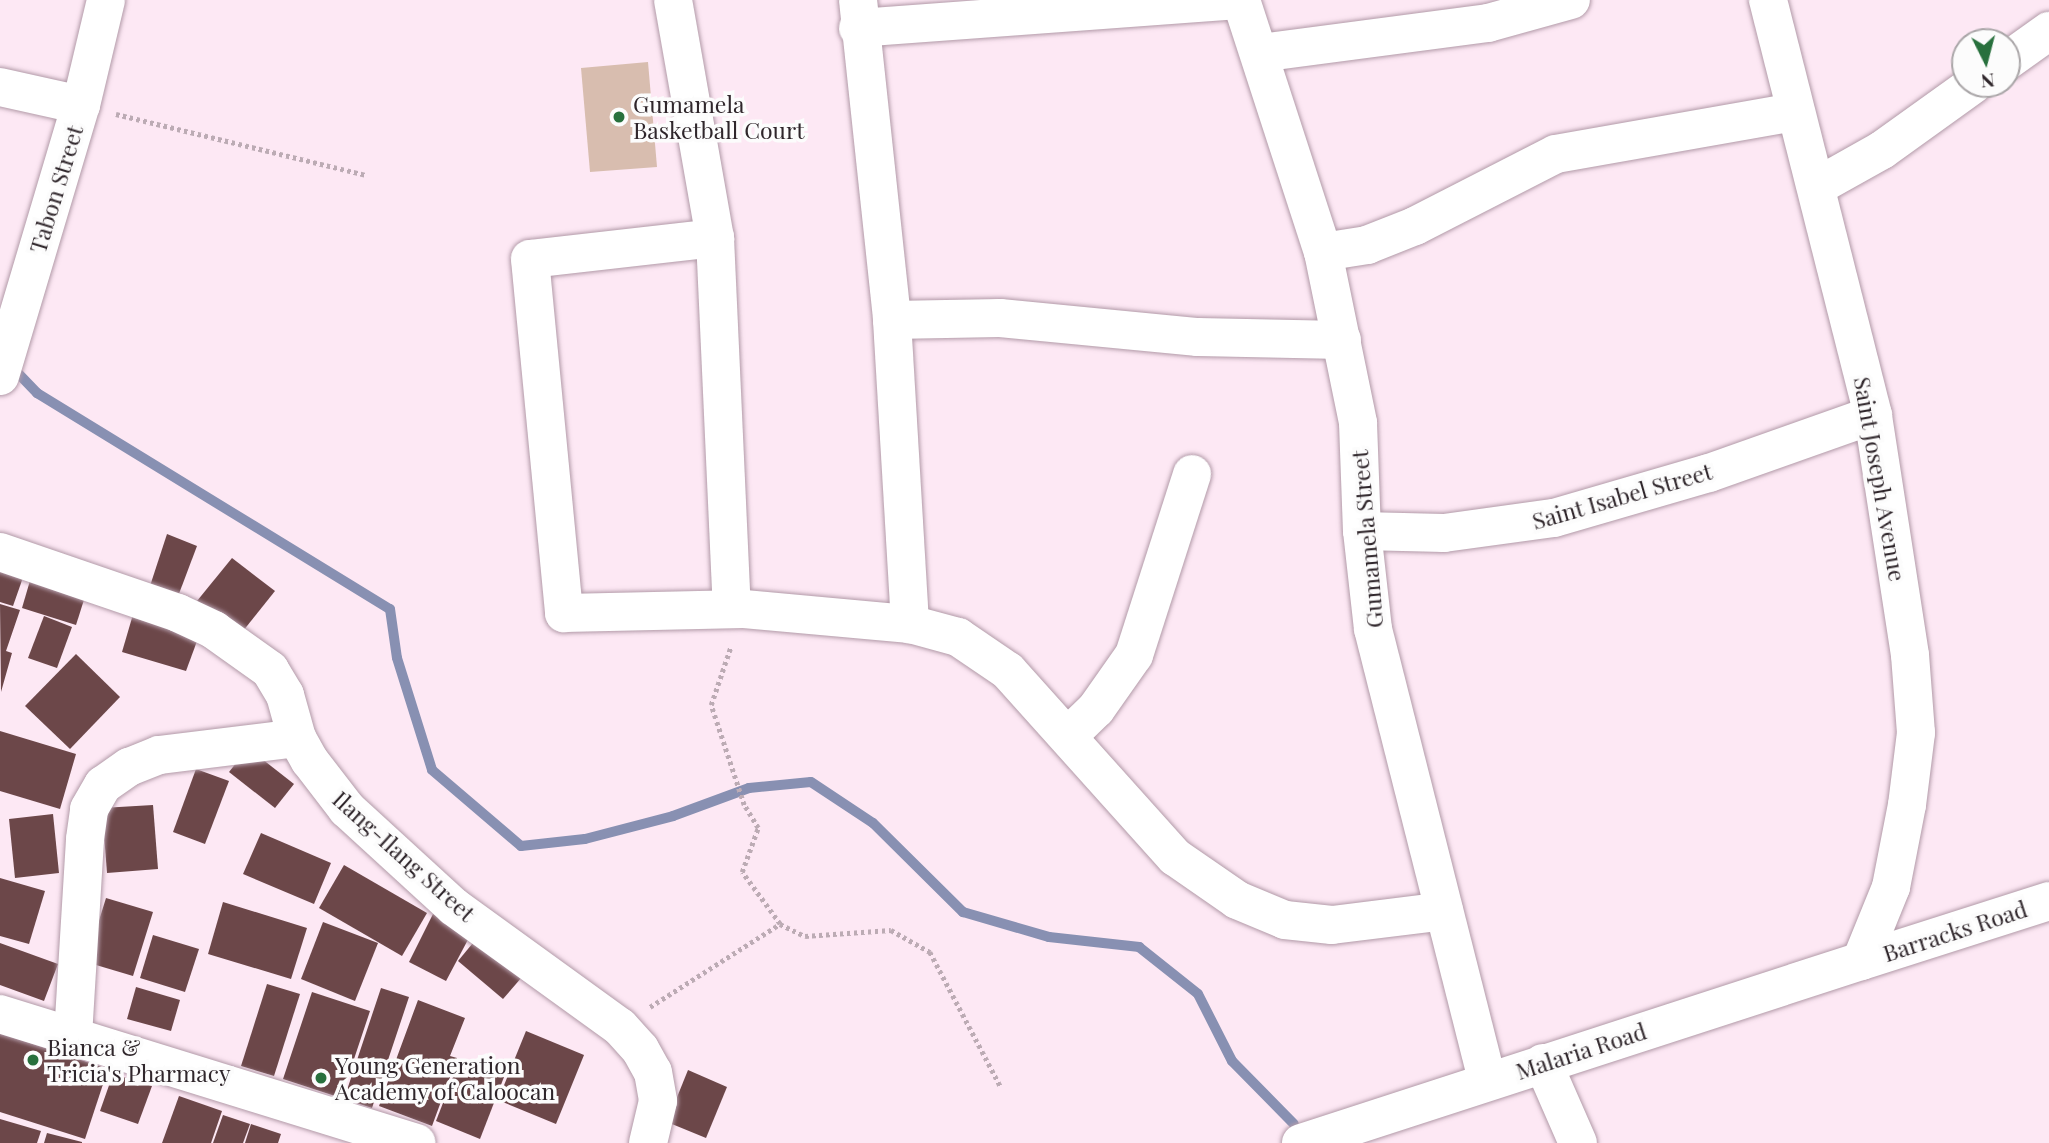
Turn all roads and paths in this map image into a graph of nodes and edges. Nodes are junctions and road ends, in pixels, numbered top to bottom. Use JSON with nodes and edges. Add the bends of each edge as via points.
{"nodes":[{"id":1,"x":106,"y":0,"type":"edge"},
{"id":2,"x":673,"y":0,"type":"edge"},
{"id":3,"x":1241,"y":0,"type":"edge"},
{"id":4,"x":1571,"y":0,"type":"edge"},
{"id":5,"x":1768,"y":0,"type":"edge"},
{"id":6,"x":858,"y":14,"type":"edge"},
{"id":7,"x":2049,"y":31,"type":"edge"},
{"id":8,"x":2021,"y":51,"type":"edge"},
{"id":9,"x":1259,"y":53,"type":"junction"},
{"id":10,"x":0,"y":87,"type":"edge"},
{"id":11,"x":1954,"y":98,"type":"edge"},
{"id":12,"x":81,"y":105,"type":"junction"},
{"id":13,"x":1795,"y":111,"type":"junction"},
{"id":14,"x":367,"y":175,"type":"dead end"},
{"id":15,"x":1816,"y":187,"type":"junction"},
{"id":16,"x":715,"y":238,"type":"junction"},
{"id":17,"x":1323,"y":252,"type":"junction"},
{"id":18,"x":892,"y":320,"type":"junction"},
{"id":19,"x":1342,"y":341,"type":"junction"},
{"id":20,"x":0,"y":376,"type":"edge"},
{"id":21,"x":1873,"y":415,"type":"junction"},
{"id":22,"x":1192,"y":474,"type":"dead end"},
{"id":23,"x":1362,"y":531,"type":"junction"},
{"id":24,"x":0,"y":552,"type":"edge"},
{"id":25,"x":738,"y":609,"type":"junction"},
{"id":26,"x":910,"y":624,"type":"junction"},
{"id":27,"x":1068,"y":736,"type":"junction"},
{"id":28,"x":297,"y":738,"type":"junction"},
{"id":29,"x":2049,"y":901,"type":"edge"},
{"id":30,"x":1444,"y":911,"type":"junction"},
{"id":31,"x":780,"y":924,"type":"junction"},
{"id":32,"x":1861,"y":961,"type":"junction"},
{"id":33,"x":0,"y":1014,"type":"edge"},
{"id":34,"x":620,"y":1027,"type":"junction"},
{"id":35,"x":73,"y":1036,"type":"junction"},
{"id":36,"x":1543,"y":1063,"type":"junction"},
{"id":37,"x":1487,"y":1081,"type":"junction"},
{"id":38,"x":1001,"y":1087,"type":"dead end"},
{"id":39,"x":416,"y":1143,"type":"edge"},
{"id":40,"x":648,"y":1143,"type":"edge"},
{"id":41,"x":1301,"y":1143,"type":"edge"},
{"id":42,"x":1578,"y":1143,"type":"edge"}],
"edges":[{"from":1,"to":12,"type":"street","name":"Tabon Street"},
{"from":2,"to":16,"type":"street"},
{"from":3,"to":6,"type":"street"},
{"from":3,"to":9,"type":"street","name":"Gumamela Street"},
{"from":4,"to":9,"type":"street","via":[[1488,23]]},
{"from":5,"to":13,"type":"street","name":"Saint Joseph Avenue"},
{"from":6,"to":18,"type":"street"},
{"from":7,"to":8,"type":"street"},
{"from":9,"to":17,"type":"street","name":"Gumamela Street"},
{"from":10,"to":12,"type":"street"},
{"from":11,"to":15,"type":"street","via":[[1882,150]]},
{"from":12,"to":14,"type":"path"},
{"from":12,"to":20,"type":"street","name":"Tabon Street"},
{"from":13,"to":15,"type":"street","name":"Saint Joseph Avenue"},
{"from":13,"to":17,"type":"street","via":[[1556,154],[1415,226],[1367,245]]},
{"from":15,"to":21,"type":"street","name":"Saint Joseph Avenue"},
{"from":16,"to":25,"type":"street"},
{"from":16,"to":25,"type":"street","via":[[530,259],[564,613]]},
{"from":17,"to":19,"type":"street","name":"Gumamela Street"},
{"from":18,"to":19,"type":"street","via":[[1000,318],[1198,337]]},
{"from":18,"to":26,"type":"street"},
{"from":19,"to":23,"type":"street","name":"Gumamela Street","via":[[1358,423]]},
{"from":21,"to":23,"type":"street","name":"Saint Isabel Street","via":[[1709,473],[1554,518],[1494,530]]},
{"from":21,"to":32,"type":"street","name":"Saint Joseph Avenue","via":[[1910,655],[1916,733],[1891,887]]},
{"from":22,"to":27,"type":"street","via":[[1135,655],[1096,709]]},
{"from":23,"to":30,"type":"street","name":"Gumamela Street","via":[[1373,629]]},
{"from":24,"to":28,"type":"street","name":"Ilang-Ilang Street","via":[[214,630],[270,670],[285,695]]},
{"from":25,"to":26,"type":"street"},
{"from":25,"to":31,"type":"path","via":[[712,705],[744,805],[758,828],[742,872]]},
{"from":26,"to":27,"type":"street","via":[[958,637],[1008,671]]},
{"from":27,"to":30,"type":"street","via":[[1175,857],[1237,900],[1285,920],[1332,925]]},
{"from":28,"to":34,"type":"street","name":"Ilang-Ilang Street","via":[[348,809],[454,907]]},
{"from":28,"to":35,"type":"street","via":[[159,755],[129,767],[103,785],[89,810],[85,839]]},
{"from":29,"to":32,"type":"street","name":"Barracks Road"},
{"from":30,"to":37,"type":"street","name":"Gumamela Street"},
{"from":31,"to":34,"type":"path"},
{"from":31,"to":38,"type":"path","via":[[805,936],[891,930],[930,952]]},
{"from":32,"to":36,"type":"street","name":"Malaria Road"},
{"from":33,"to":35,"type":"street"},
{"from":34,"to":40,"type":"street","name":"Ilang-Ilang Street","via":[[653,1072],[658,1101]]},
{"from":35,"to":39,"type":"street"},
{"from":36,"to":37,"type":"street","name":"Malaria Road"},
{"from":36,"to":42,"type":"street"},
{"from":37,"to":41,"type":"street","name":"Malaria Road"}]}
